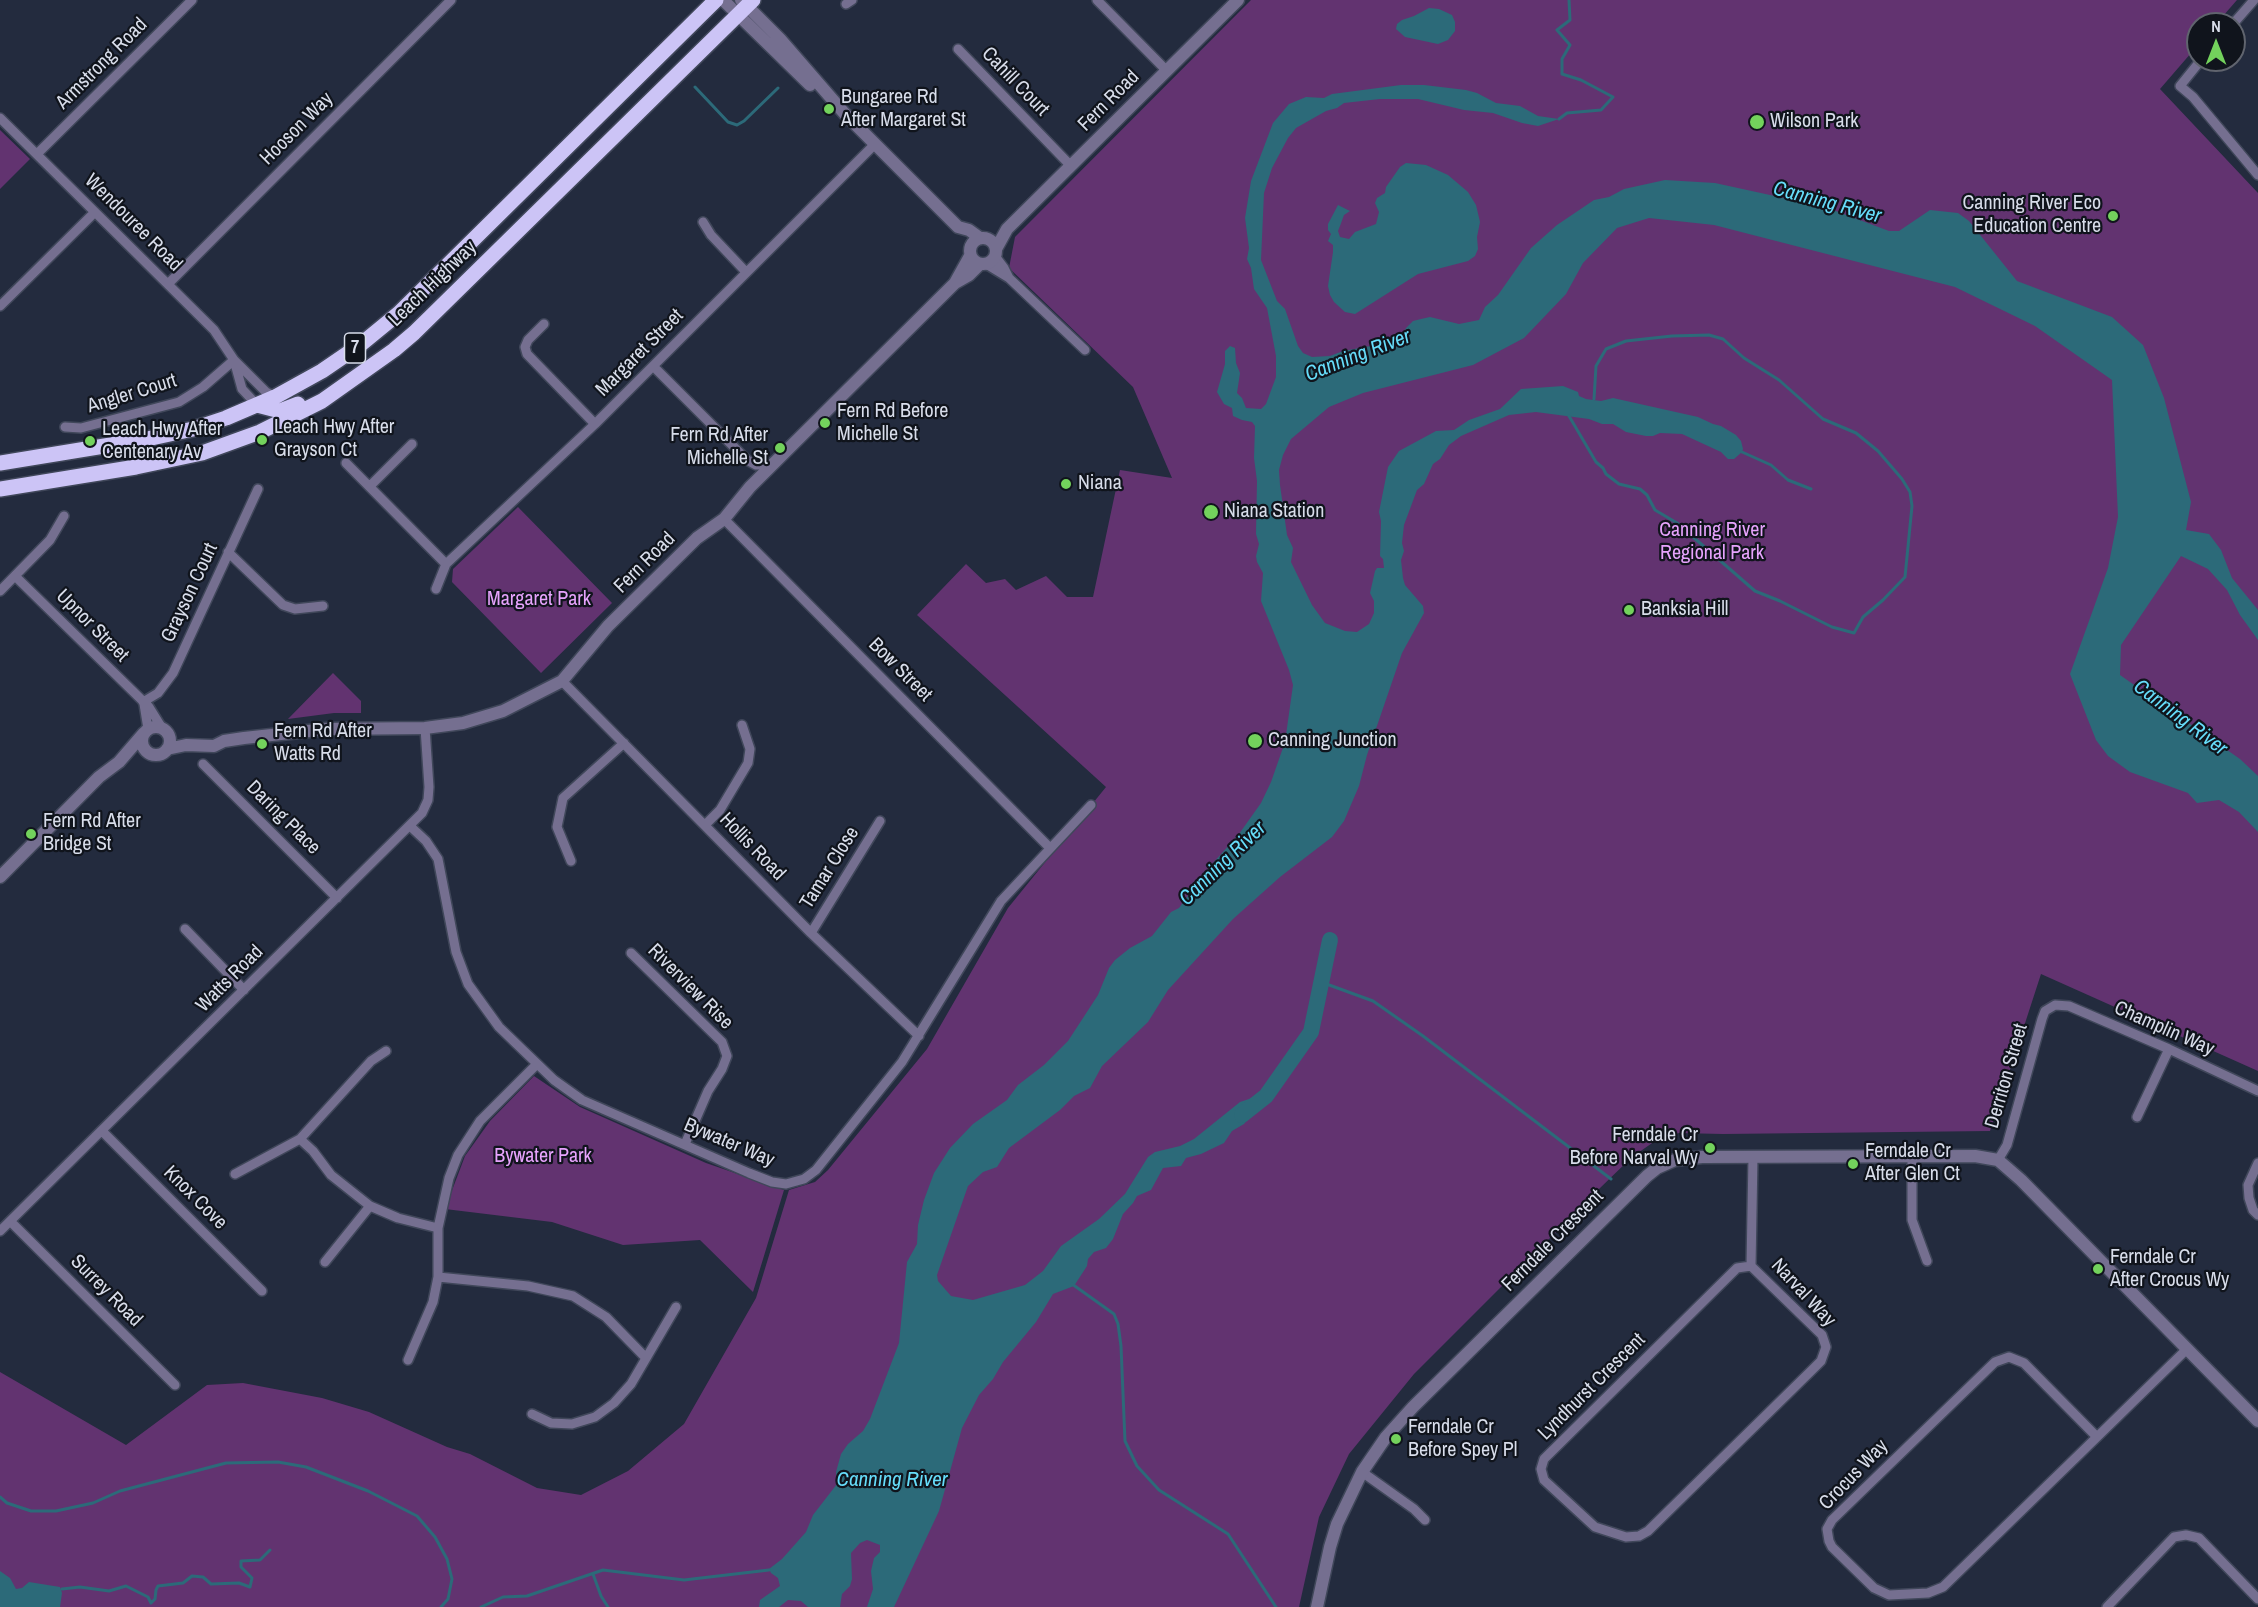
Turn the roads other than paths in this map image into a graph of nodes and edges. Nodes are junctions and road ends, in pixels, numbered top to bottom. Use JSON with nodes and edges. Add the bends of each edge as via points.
{"nodes":[{"id":1,"x":192,"y":0,"type":"edge"},
{"id":2,"x":451,"y":0,"type":"edge"},
{"id":3,"x":716,"y":0,"type":"edge"},
{"id":4,"x":723,"y":0,"type":"edge"},
{"id":5,"x":1096,"y":0,"type":"edge"},
{"id":6,"x":1238,"y":0,"type":"edge"},
{"id":7,"x":2254,"y":0,"type":"edge"},
{"id":8,"x":745,"y":5,"type":"edge"},
{"id":9,"x":2244,"y":12,"type":"edge"},
{"id":10,"x":958,"y":49,"type":"dead end"},
{"id":11,"x":1167,"y":71,"type":"junction"},
{"id":12,"x":2191,"y":72,"type":"edge"},
{"id":13,"x":0,"y":117,"type":"edge"},
{"id":14,"x":875,"y":144,"type":"junction"},
{"id":15,"x":37,"y":154,"type":"junction"},
{"id":16,"x":1071,"y":166,"type":"junction"},
{"id":17,"x":2258,"y":175,"type":"edge"},
{"id":18,"x":96,"y":212,"type":"junction"},
{"id":19,"x":703,"y":222,"type":"dead end"},
{"id":20,"x":958,"y":226,"type":"junction"},
{"id":21,"x":1007,"y":229,"type":"junction"},
{"id":22,"x":984,"y":239,"type":"junction"},
{"id":23,"x":983,"y":256,"type":"junction"},
{"id":24,"x":747,"y":272,"type":"junction"},
{"id":25,"x":168,"y":284,"type":"junction"},
{"id":26,"x":0,"y":306,"type":"edge"},
{"id":27,"x":544,"y":324,"type":"dead end"},
{"id":28,"x":1085,"y":350,"type":"dead end"},
{"id":29,"x":234,"y":360,"type":"junction"},
{"id":30,"x":652,"y":366,"type":"junction"},
{"id":31,"x":360,"y":374,"type":"junction"},
{"id":32,"x":275,"y":397,"type":"junction"},
{"id":33,"x":257,"y":405,"type":"junction"},
{"id":34,"x":595,"y":424,"type":"junction"},
{"id":35,"x":65,"y":427,"type":"dead end"},
{"id":36,"x":412,"y":444,"type":"dead end"},
{"id":37,"x":0,"y":463,"type":"edge"},
{"id":38,"x":346,"y":463,"type":"dead end"},
{"id":39,"x":772,"y":465,"type":"junction"},
{"id":40,"x":370,"y":486,"type":"junction"},
{"id":41,"x":0,"y":489,"type":"edge"},
{"id":42,"x":258,"y":489,"type":"dead end"},
{"id":43,"x":64,"y":516,"type":"dead end"},
{"id":44,"x":724,"y":519,"type":"junction"},
{"id":45,"x":228,"y":552,"type":"junction"},
{"id":46,"x":446,"y":564,"type":"junction"},
{"id":47,"x":15,"y":576,"type":"junction"},
{"id":48,"x":436,"y":589,"type":"dead end"},
{"id":49,"x":0,"y":591,"type":"edge"},
{"id":50,"x":323,"y":606,"type":"dead end"},
{"id":51,"x":562,"y":681,"type":"junction"},
{"id":52,"x":143,"y":702,"type":"junction"},
{"id":53,"x":742,"y":724,"type":"dead end"},
{"id":54,"x":425,"y":728,"type":"junction"},
{"id":55,"x":164,"y":730,"type":"junction"},
{"id":56,"x":146,"y":731,"type":"junction"},
{"id":57,"x":224,"y":741,"type":"junction"},
{"id":58,"x":624,"y":743,"type":"junction"},
{"id":59,"x":167,"y":749,"type":"junction"},
{"id":60,"x":152,"y":754,"type":"junction"},
{"id":61,"x":118,"y":762,"type":"junction"},
{"id":62,"x":203,"y":764,"type":"dead end"},
{"id":63,"x":1091,"y":805,"type":"dead end"},
{"id":64,"x":880,"y":821,"type":"dead end"},
{"id":65,"x":705,"y":825,"type":"junction"},
{"id":66,"x":410,"y":826,"type":"junction"},
{"id":67,"x":1050,"y":848,"type":"junction"},
{"id":68,"x":571,"y":861,"type":"dead end"},
{"id":69,"x":0,"y":877,"type":"edge"},
{"id":70,"x":337,"y":898,"type":"junction"},
{"id":71,"x":185,"y":929,"type":"dead end"},
{"id":72,"x":811,"y":933,"type":"junction"},
{"id":73,"x":631,"y":952,"type":"dead end"},
{"id":74,"x":244,"y":990,"type":"junction"},
{"id":75,"x":2055,"y":1005,"type":"joint"},
{"id":76,"x":919,"y":1036,"type":"junction"},
{"id":77,"x":2169,"y":1049,"type":"junction"},
{"id":78,"x":386,"y":1051,"type":"dead end"},
{"id":79,"x":537,"y":1064,"type":"junction"},
{"id":80,"x":2258,"y":1091,"type":"edge"},
{"id":81,"x":2137,"y":1117,"type":"dead end"},
{"id":82,"x":102,"y":1131,"type":"junction"},
{"id":83,"x":300,"y":1139,"type":"junction"},
{"id":84,"x":685,"y":1144,"type":"junction"},
{"id":85,"x":1753,"y":1157,"type":"junction"},
{"id":86,"x":1912,"y":1157,"type":"junction"},
{"id":87,"x":1998,"y":1160,"type":"junction"},
{"id":88,"x":2258,"y":1163,"type":"edge"},
{"id":89,"x":235,"y":1174,"type":"dead end"},
{"id":90,"x":370,"y":1206,"type":"junction"},
{"id":91,"x":2258,"y":1215,"type":"edge"},
{"id":92,"x":11,"y":1222,"type":"junction"},
{"id":93,"x":438,"y":1228,"type":"junction"},
{"id":94,"x":0,"y":1232,"type":"edge"},
{"id":95,"x":1927,"y":1261,"type":"dead end"},
{"id":96,"x":325,"y":1262,"type":"dead end"},
{"id":97,"x":1751,"y":1266,"type":"junction"},
{"id":98,"x":438,"y":1277,"type":"junction"},
{"id":99,"x":262,"y":1291,"type":"dead end"},
{"id":100,"x":676,"y":1307,"type":"dead end"},
{"id":101,"x":1826,"y":1347,"type":"joint"},
{"id":102,"x":2187,"y":1349,"type":"junction"},
{"id":103,"x":646,"y":1358,"type":"junction"},
{"id":104,"x":408,"y":1360,"type":"dead end"},
{"id":105,"x":175,"y":1385,"type":"dead end"},
{"id":106,"x":532,"y":1414,"type":"dead end"},
{"id":107,"x":2258,"y":1420,"type":"edge"},
{"id":108,"x":2097,"y":1437,"type":"junction"},
{"id":109,"x":1362,"y":1472,"type":"junction"},
{"id":110,"x":1425,"y":1520,"type":"dead end"},
{"id":111,"x":2258,"y":1599,"type":"edge"},
{"id":112,"x":1317,"y":1607,"type":"edge"},
{"id":113,"x":2107,"y":1607,"type":"edge"}],
"edges":[{"from":1,"to":15,"type":"street","name":"Armstrong Road"},
{"from":2,"to":25,"type":"street","name":"Hooson Way"},
{"from":3,"to":32,"type":"highway","name":"Leach Highway","number":"7","via":[[399,313],[360,345]]},
{"from":4,"to":8,"type":"street"},
{"from":5,"to":11,"type":"street"},
{"from":6,"to":11,"type":"street","name":"Fern Road"},
{"from":7,"to":9,"type":"street"},
{"from":8,"to":14,"type":"street","via":[[818,92]]},
{"from":8,"to":31,"type":"highway","name":"Leach Highway","number":"7","via":[[414,333]]},
{"from":10,"to":16,"type":"street","name":"Cahill Court"},
{"from":11,"to":16,"type":"street","name":"Fern Road"},
{"from":12,"to":17,"type":"street","via":[[2180,86]]},
{"from":13,"to":15,"type":"street","name":"Wendouree Road"},
{"from":14,"to":20,"type":"street"},
{"from":14,"to":24,"type":"street","name":"Margaret Street"},
{"from":15,"to":18,"type":"street","name":"Wendouree Road"},
{"from":16,"to":21,"type":"street","name":"Fern Road"},
{"from":18,"to":25,"type":"street","name":"Wendouree Road"},
{"from":18,"to":26,"type":"street"},
{"from":19,"to":24,"type":"street"},
{"from":20,"to":22,"type":"street"},
{"from":20,"to":23,"type":"street","via":[[960,234]]},
{"from":21,"to":22,"type":"street","name":"Fern Road"},
{"from":21,"to":23,"type":"street","name":"Fern Road"},
{"from":22,"to":23,"type":"street","via":[[993,243]]},
{"from":22,"to":23,"type":"street","name":"Fern Road","via":[[973,242]]},
{"from":23,"to":28,"type":"street","via":[[1004,268],[1009,278]]},
{"from":23,"to":39,"type":"street","name":"Fern Road","via":[[962,268],[955,283]]},
{"from":24,"to":30,"type":"street","name":"Margaret Street"},
{"from":25,"to":29,"type":"street","name":"Wendouree Road","via":[[214,330]]},
{"from":27,"to":34,"type":"street","via":[[528,340],[527,354]]},
{"from":29,"to":32,"type":"street","name":"Wendouree Road"},
{"from":29,"to":33,"type":"street","name":"Wendouree Road","via":[[242,389]]},
{"from":29,"to":35,"type":"street","name":"Angler Court","via":[[179,402],[81,428]]},
{"from":30,"to":34,"type":"street","name":"Margaret Street"},
{"from":30,"to":39,"type":"street","via":[[747,460],[756,465]]},
{"from":31,"to":33,"type":"highway","via":[[280,411]]},
{"from":31,"to":41,"type":"highway","name":"Leach Highway","number":"7","via":[[284,421],[202,453],[136,468]]},
{"from":32,"to":33,"type":"highway","name":"Leach Highway","number":"7"},
{"from":33,"to":37,"type":"highway","name":"Leach Highway","number":"7","via":[[194,429]]},
{"from":34,"to":46,"type":"street","name":"Margaret Street"},
{"from":36,"to":40,"type":"street"},
{"from":38,"to":40,"type":"street"},
{"from":39,"to":44,"type":"street","name":"Fern Road"},
{"from":40,"to":46,"type":"street"},
{"from":42,"to":45,"type":"street","name":"Grayson Court"},
{"from":43,"to":47,"type":"street","via":[[50,540]]},
{"from":44,"to":51,"type":"street","name":"Fern Road","via":[[697,538],[598,637]]},
{"from":44,"to":67,"type":"street","name":"Bow Street"},
{"from":45,"to":50,"type":"street","via":[[283,605],[295,609]]},
{"from":45,"to":52,"type":"street","name":"Grayson Court","via":[[173,673],[158,693]]},
{"from":46,"to":48,"type":"street","name":"Margaret Street"},
{"from":47,"to":49,"type":"street"},
{"from":47,"to":52,"type":"street","name":"Upnor Street"},
{"from":51,"to":54,"type":"street","name":"Fern Road","via":[[493,715]]},
{"from":51,"to":58,"type":"street","name":"Hollis Road"},
{"from":52,"to":55,"type":"street","name":"Upnor Street"},
{"from":52,"to":56,"type":"street"},
{"from":53,"to":65,"type":"street","via":[[750,749],[748,763],[720,810]]},
{"from":54,"to":57,"type":"street","name":"Fern Road","via":[[327,729]]},
{"from":54,"to":66,"type":"street","name":"Watts Road","via":[[428,800]]},
{"from":55,"to":56,"type":"street","name":"Fern Road"},
{"from":55,"to":57,"type":"street","name":"Fern Road","via":[[189,738]]},
{"from":55,"to":59,"type":"street","via":[[170,740]]},
{"from":56,"to":60,"type":"street","via":[[142,746]]},
{"from":56,"to":61,"type":"street","name":"Fern Road"},
{"from":57,"to":59,"type":"street","name":"Fern Road","via":[[214,746]]},
{"from":58,"to":65,"type":"street","name":"Hollis Road"},
{"from":58,"to":68,"type":"street","via":[[563,798],[557,827]]},
{"from":59,"to":60,"type":"street","name":"Fern Road"},
{"from":60,"to":61,"type":"street","name":"Fern Road"},
{"from":61,"to":69,"type":"street","name":"Fern Road"},
{"from":62,"to":70,"type":"street","name":"Daring Place"},
{"from":63,"to":67,"type":"street","name":"Bywater Way"},
{"from":64,"to":72,"type":"street","name":"Tamar Close"},
{"from":65,"to":72,"type":"street","name":"Hollis Road"},
{"from":66,"to":70,"type":"street","name":"Watts Road"},
{"from":66,"to":79,"type":"street","name":"Bywater Way","via":[[438,859],[456,952],[468,984],[499,1027]]},
{"from":67,"to":76,"type":"street","name":"Bywater Way","via":[[1000,902]]},
{"from":70,"to":74,"type":"street","name":"Watts Road"},
{"from":71,"to":74,"type":"street"},
{"from":72,"to":76,"type":"street","name":"Hollis Road"},
{"from":73,"to":84,"type":"street","name":"Riverview Rise","via":[[722,1042],[727,1056]]},
{"from":74,"to":82,"type":"street","name":"Watts Road"},
{"from":75,"to":77,"type":"street","name":"Champlin Way","via":[[2069,1006]]},
{"from":75,"to":87,"type":"street","name":"Derriton Street","via":[[2045,1011],[2042,1019],[2007,1145]]},
{"from":76,"to":84,"type":"street","name":"Bywater Way","via":[[816,1170],[804,1179],[786,1184],[772,1182]]},
{"from":77,"to":80,"type":"street","name":"Champlin Way"},
{"from":77,"to":81,"type":"street"},
{"from":78,"to":83,"type":"street","via":[[370,1061]]},
{"from":79,"to":84,"type":"street","name":"Bywater Way","via":[[582,1100]]},
{"from":79,"to":93,"type":"street","via":[[480,1121],[458,1155]]},
{"from":82,"to":92,"type":"street","name":"Watts Road"},
{"from":82,"to":99,"type":"street","name":"Knox Cove"},
{"from":83,"to":89,"type":"street"},
{"from":83,"to":90,"type":"street","via":[[331,1175]]},
{"from":85,"to":86,"type":"street","name":"Ferndale Crescent"},
{"from":85,"to":97,"type":"street","name":"Narval Way"},
{"from":85,"to":109,"type":"street","name":"Ferndale Crescent","via":[[1684,1158],[1657,1167],[1413,1407]]},
{"from":86,"to":87,"type":"street","name":"Ferndale Crescent","via":[[1975,1156]]},
{"from":86,"to":95,"type":"street","via":[[1912,1220]]},
{"from":87,"to":102,"type":"street"},
{"from":88,"to":91,"type":"street","via":[[2248,1185],[2253,1210]]},
{"from":90,"to":93,"type":"street"},
{"from":90,"to":96,"type":"street"},
{"from":92,"to":94,"type":"street","name":"Watts Road"},
{"from":92,"to":105,"type":"street","name":"Surrey Road"},
{"from":93,"to":98,"type":"street"},
{"from":97,"to":101,"type":"street","name":"Narval Way","via":[[1822,1335]]},
{"from":97,"to":101,"type":"street","name":"Lyndhurst Crescent","via":[[1737,1268],[1544,1459],[1544,1480],[1595,1527],[1626,1537],[1639,1536],[1812,1370]]},
{"from":98,"to":103,"type":"street","via":[[528,1286],[573,1296],[606,1317]]},
{"from":98,"to":104,"type":"street","via":[[433,1302]]},
{"from":100,"to":103,"type":"street"},
{"from":102,"to":107,"type":"street"},
{"from":102,"to":108,"type":"street","name":"Crocus Way"},
{"from":103,"to":106,"type":"street","via":[[631,1384],[594,1417],[572,1424],[551,1423]]},
{"from":108,"to":108,"type":"street","name":"Crocus Way","via":[[1935,1592],[1889,1595],[1874,1588],[1829,1540],[1827,1529],[1832,1520],[1995,1362],[2009,1357],[2024,1363]]},
{"from":109,"to":110,"type":"street"},
{"from":109,"to":112,"type":"street","name":"Ferndale Crescent","via":[[1335,1532]]},
{"from":111,"to":113,"type":"street","via":[[2199,1539],[2186,1535],[2174,1537]]}]}
